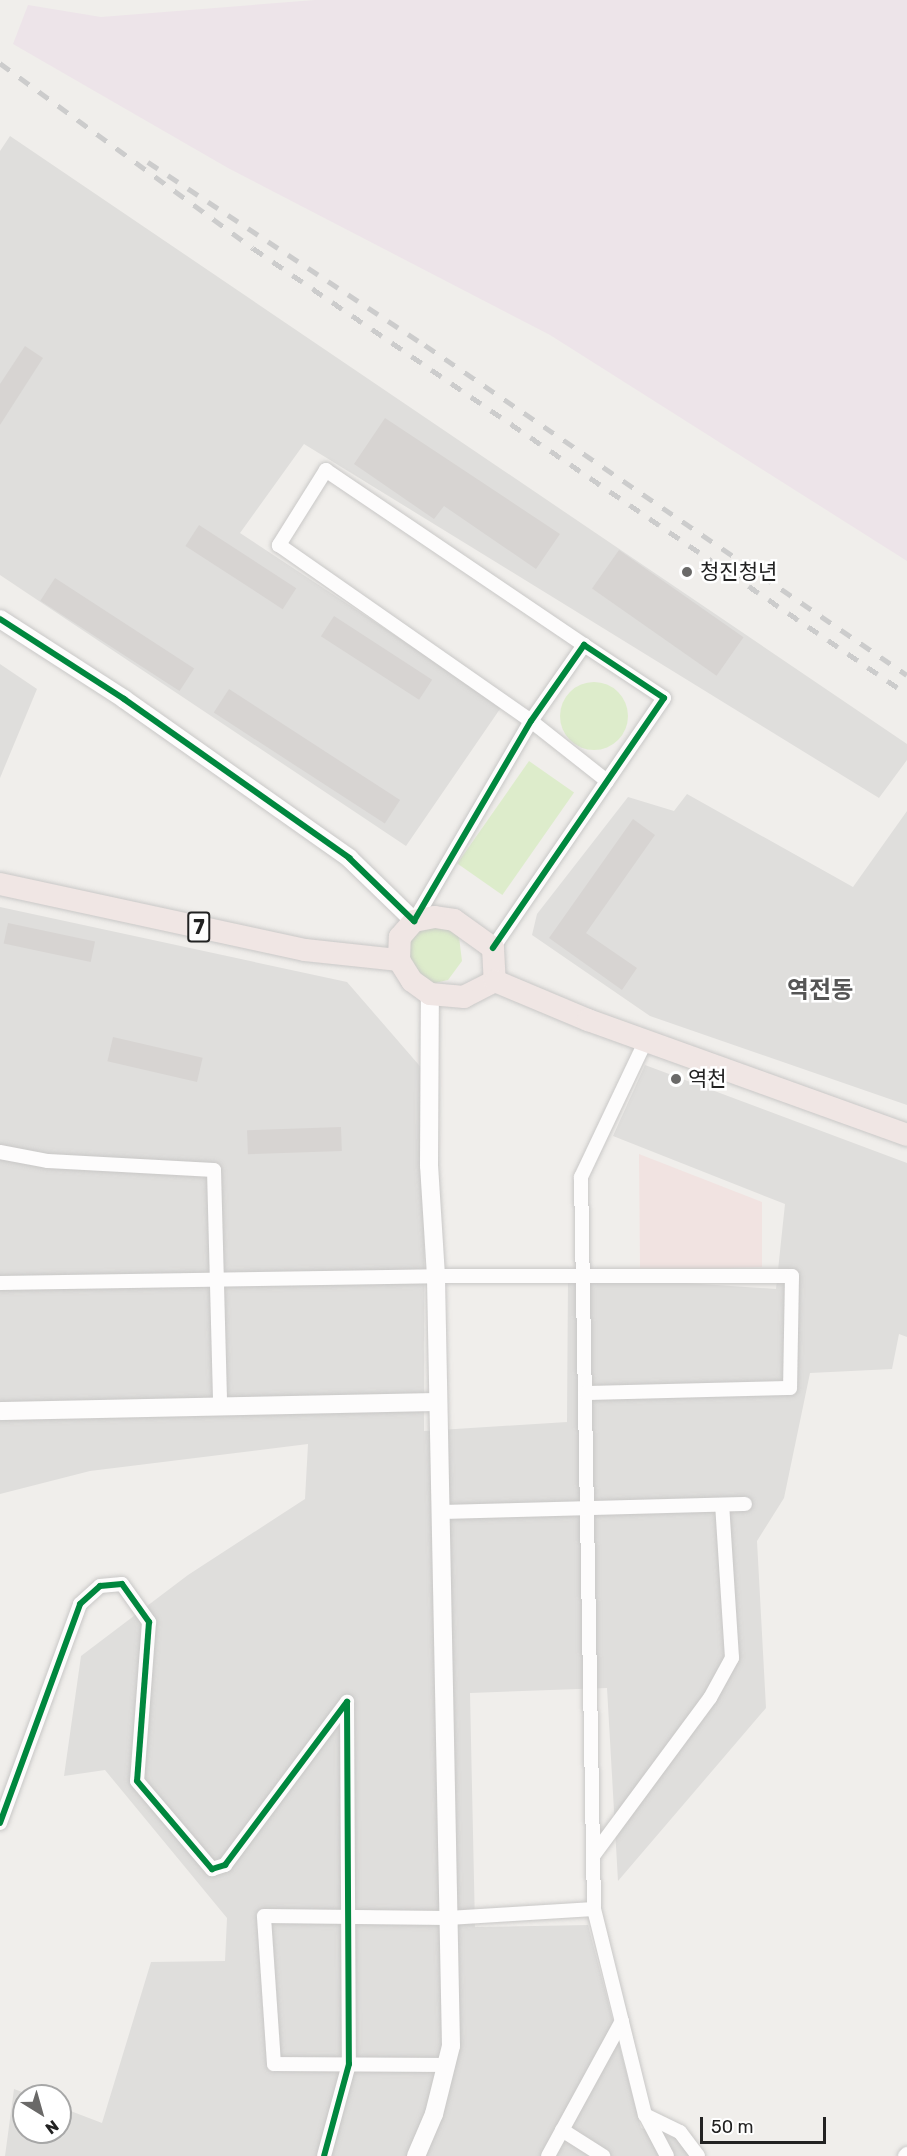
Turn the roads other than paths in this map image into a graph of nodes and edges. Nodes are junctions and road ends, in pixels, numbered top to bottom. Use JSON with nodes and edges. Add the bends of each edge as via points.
{"nodes":[{"id":1,"x":0,"y":619,"type":"edge"},
{"id":2,"x":584,"y":645,"type":"junction"},
{"id":3,"x":531,"y":721,"type":"junction"},
{"id":4,"x":607,"y":781,"type":"junction"},
{"id":5,"x":0,"y":884,"type":"edge"},
{"id":6,"x":414,"y":921,"type":"junction"},
{"id":7,"x":493,"y":948,"type":"junction"},
{"id":8,"x":399,"y":960,"type":"junction"},
{"id":9,"x":495,"y":981,"type":"junction"},
{"id":10,"x":430,"y":994,"type":"junction"},
{"id":11,"x":646,"y":1040,"type":"junction"},
{"id":12,"x":907,"y":1135,"type":"edge"},
{"id":13,"x":0,"y":1152,"type":"edge"},
{"id":14,"x":583,"y":1275,"type":"junction"},
{"id":15,"x":436,"y":1276,"type":"junction"},
{"id":16,"x":217,"y":1281,"type":"junction"},
{"id":17,"x":3,"y":1285,"type":"edge"},
{"id":18,"x":585,"y":1393,"type":"junction"},
{"id":19,"x":438,"y":1402,"type":"junction"},
{"id":20,"x":220,"y":1406,"type":"junction"},
{"id":21,"x":0,"y":1411,"type":"edge"},
{"id":22,"x":745,"y":1504,"type":"dead end"},
{"id":23,"x":722,"y":1505,"type":"junction"},
{"id":24,"x":587,"y":1508,"type":"junction"},
{"id":25,"x":440,"y":1512,"type":"junction"},
{"id":26,"x":0,"y":1823,"type":"edge"},
{"id":27,"x":593,"y":1856,"type":"junction"},
{"id":28,"x":594,"y":1909,"type":"junction"},
{"id":29,"x":448,"y":1918,"type":"junction"},
{"id":30,"x":348,"y":1919,"type":"junction"},
{"id":31,"x":622,"y":2020,"type":"junction"},
{"id":32,"x":349,"y":2064,"type":"junction"},
{"id":33,"x":446,"y":2065,"type":"junction"},
{"id":34,"x":645,"y":2115,"type":"junction"},
{"id":35,"x":562,"y":2130,"type":"junction"},
{"id":36,"x":324,"y":2156,"type":"edge"},
{"id":37,"x":416,"y":2156,"type":"edge"},
{"id":38,"x":548,"y":2156,"type":"edge"},
{"id":39,"x":603,"y":2156,"type":"edge"},
{"id":40,"x":667,"y":2156,"type":"edge"},
{"id":41,"x":698,"y":2156,"type":"edge"}],
"edges":[{"from":1,"to":6,"type":"street","via":[[124,699],[349,858]]},
{"from":2,"to":3,"type":"street"},
{"from":2,"to":3,"type":"street","via":[[326,470],[279,545]]},
{"from":2,"to":4,"type":"street","via":[[664,698]]},
{"from":3,"to":4,"type":"street"},
{"from":3,"to":6,"type":"street"},
{"from":4,"to":7,"type":"street"},
{"from":5,"to":8,"type":"highway","number":"7","via":[[305,950]]},
{"from":6,"to":7,"type":"highway","via":[[435,917],[454,920]]},
{"from":6,"to":8,"type":"highway","via":[[400,937]]},
{"from":7,"to":9,"type":"highway"},
{"from":8,"to":10,"type":"highway","via":[[411,981]]},
{"from":9,"to":10,"type":"highway","via":[[464,998]]},
{"from":9,"to":11,"type":"highway"},
{"from":10,"to":15,"type":"street","via":[[429,1166]]},
{"from":11,"to":12,"type":"highway"},
{"from":11,"to":14,"type":"street","via":[[581,1177]]},
{"from":13,"to":16,"type":"street","via":[[48,1161],[214,1170]]},
{"from":14,"to":15,"type":"street"},
{"from":14,"to":18,"type":"street"},
{"from":14,"to":18,"type":"street","via":[[792,1276],[790,1388]]},
{"from":15,"to":16,"type":"street"},
{"from":15,"to":19,"type":"street"},
{"from":16,"to":17,"type":"street"},
{"from":16,"to":20,"type":"street"},
{"from":18,"to":24,"type":"street"},
{"from":19,"to":20,"type":"street"},
{"from":19,"to":25,"type":"street"},
{"from":20,"to":21,"type":"street"},
{"from":22,"to":23,"type":"street"},
{"from":23,"to":24,"type":"street"},
{"from":23,"to":27,"type":"street","via":[[732,1658],[710,1698]]},
{"from":24,"to":25,"type":"street"},
{"from":24,"to":27,"type":"street"},
{"from":25,"to":29,"type":"street"},
{"from":26,"to":30,"type":"street","via":[[80,1604],[100,1586],[122,1584],[149,1622],[137,1781],[212,1869],[225,1865],[347,1702]]},
{"from":27,"to":28,"type":"street"},
{"from":28,"to":29,"type":"street"},
{"from":28,"to":31,"type":"street"},
{"from":29,"to":30,"type":"street"},
{"from":29,"to":33,"type":"street","via":[[450,2046]]},
{"from":30,"to":32,"type":"street"},
{"from":30,"to":32,"type":"street","via":[[264,1916],[274,2064]]},
{"from":31,"to":34,"type":"street"},
{"from":31,"to":35,"type":"street"},
{"from":32,"to":33,"type":"street"},
{"from":32,"to":36,"type":"street"},
{"from":33,"to":37,"type":"street","via":[[434,2114]]},
{"from":34,"to":40,"type":"street"},
{"from":34,"to":41,"type":"street","via":[[681,2132]]},
{"from":35,"to":38,"type":"street"},
{"from":35,"to":39,"type":"street"}]}
